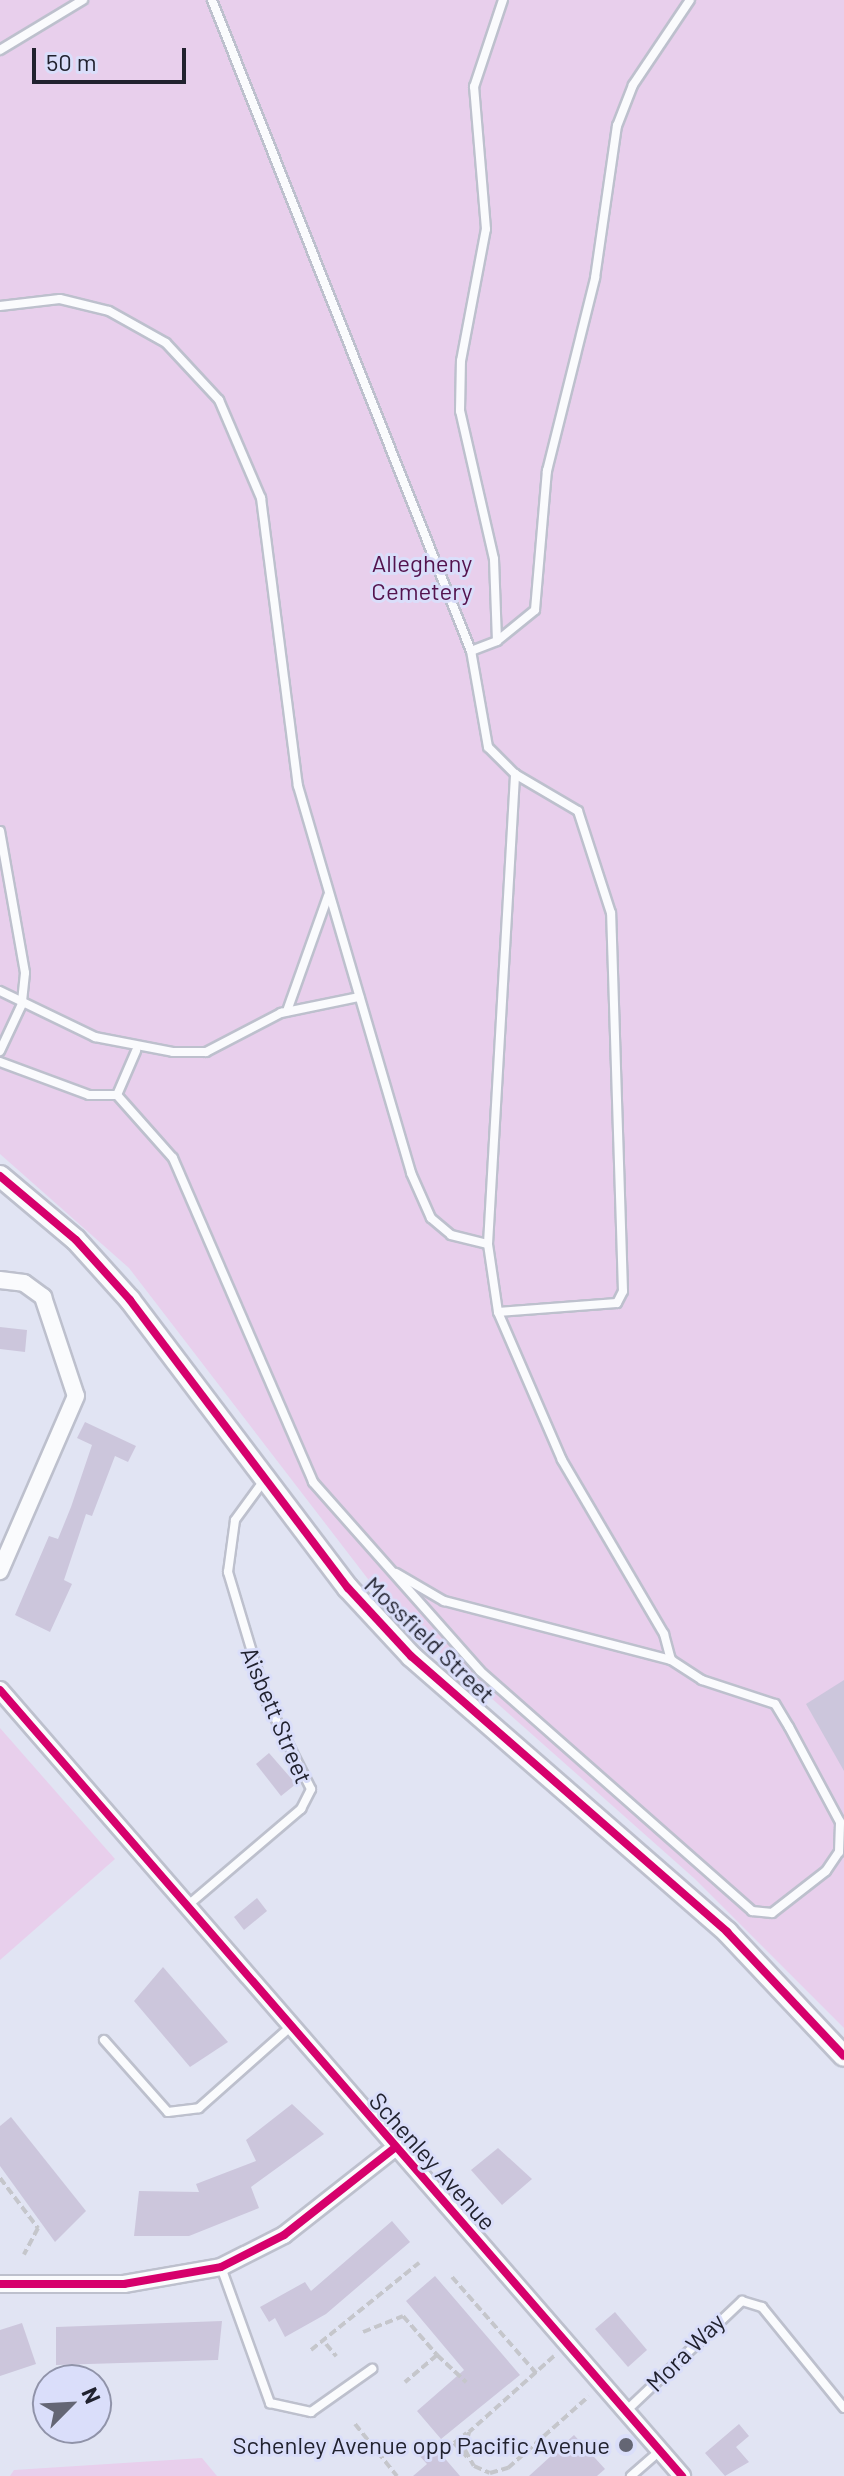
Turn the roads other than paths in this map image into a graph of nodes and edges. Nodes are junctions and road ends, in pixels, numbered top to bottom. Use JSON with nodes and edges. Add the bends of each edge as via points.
{"nodes":[{"id":1,"x":83,"y":0,"type":"edge"},
{"id":2,"x":212,"y":0,"type":"edge"},
{"id":3,"x":503,"y":0,"type":"edge"},
{"id":4,"x":690,"y":0,"type":"edge"},
{"id":5,"x":0,"y":50,"type":"edge"},
{"id":6,"x":0,"y":306,"type":"edge"},
{"id":7,"x":497,"y":641,"type":"junction"},
{"id":8,"x":471,"y":651,"type":"junction"},
{"id":9,"x":515,"y":774,"type":"junction"},
{"id":10,"x":0,"y":831,"type":"edge"},
{"id":11,"x":328,"y":895,"type":"junction"},
{"id":12,"x":0,"y":991,"type":"edge"},
{"id":13,"x":359,"y":997,"type":"junction"},
{"id":14,"x":22,"y":1004,"type":"junction"},
{"id":15,"x":287,"y":1011,"type":"junction"},
{"id":16,"x":0,"y":1051,"type":"edge"},
{"id":17,"x":136,"y":1051,"type":"junction"},
{"id":18,"x":0,"y":1062,"type":"edge"},
{"id":19,"x":117,"y":1095,"type":"junction"},
{"id":20,"x":0,"y":1176,"type":"edge"},
{"id":21,"x":488,"y":1244,"type":"junction"},
{"id":22,"x":0,"y":1280,"type":"edge"},
{"id":23,"x":498,"y":1312,"type":"junction"},
{"id":24,"x":265,"y":1479,"type":"junction"},
{"id":25,"x":373,"y":1554,"type":"junction"},
{"id":26,"x":0,"y":1571,"type":"edge"},
{"id":27,"x":671,"y":1660,"type":"junction"},
{"id":28,"x":0,"y":1690,"type":"edge"},
{"id":29,"x":842,"y":1854,"type":"edge"},
{"id":30,"x":185,"y":1908,"type":"junction"},
{"id":31,"x":288,"y":2029,"type":"junction"},
{"id":32,"x":104,"y":2040,"type":"dead end"},
{"id":33,"x":844,"y":2056,"type":"edge"},
{"id":34,"x":396,"y":2147,"type":"junction"},
{"id":35,"x":221,"y":2267,"type":"junction"},
{"id":36,"x":0,"y":2284,"type":"edge"},
{"id":37,"x":372,"y":2369,"type":"dead end"},
{"id":38,"x":844,"y":2408,"type":"edge"},
{"id":39,"x":625,"y":2411,"type":"junction"},
{"id":40,"x":660,"y":2451,"type":"junction"},
{"id":41,"x":631,"y":2476,"type":"edge"},
{"id":42,"x":682,"y":2476,"type":"edge"}],
"edges":[{"from":1,"to":5,"type":"lane"},
{"from":2,"to":8,"type":"lane"},
{"from":3,"to":7,"type":"lane","via":[[474,87],[486,229],[460,411],[494,559]]},
{"from":4,"to":7,"type":"lane","via":[[633,85],[617,126],[595,278],[547,471],[535,610]]},
{"from":6,"to":11,"type":"lane","via":[[60,299],[109,311],[166,343],[219,400],[261,498],[298,786]]},
{"from":7,"to":8,"type":"lane"},
{"from":8,"to":9,"type":"lane","via":[[488,747]]},
{"from":9,"to":21,"type":"lane"},
{"from":9,"to":23,"type":"lane","via":[[578,811],[611,913],[623,1291],[617,1303]]},
{"from":10,"to":14,"type":"lane","via":[[25,973]]},
{"from":11,"to":13,"type":"lane"},
{"from":11,"to":15,"type":"lane"},
{"from":12,"to":14,"type":"lane"},
{"from":13,"to":15,"type":"lane"},
{"from":13,"to":21,"type":"lane","via":[[431,1218],[451,1235]]},
{"from":14,"to":16,"type":"lane"},
{"from":14,"to":17,"type":"lane"},
{"from":15,"to":17,"type":"lane","via":[[206,1052]]},
{"from":17,"to":19,"type":"lane"},
{"from":18,"to":19,"type":"lane","via":[[89,1095]]},
{"from":19,"to":25,"type":"lane","via":[[173,1158],[313,1482]]},
{"from":20,"to":24,"type":"street","name":"Mossfield Street","via":[[76,1240],[130,1300]]},
{"from":21,"to":23,"type":"lane"},
{"from":22,"to":26,"type":"street","via":[[24,1283],[43,1297],[76,1396]]},
{"from":23,"to":27,"type":"lane","via":[[562,1460],[664,1634]]},
{"from":24,"to":30,"type":"lane","name":"Aisbett Street","via":[[235,1520],[228,1572],[267,1702],[311,1789],[301,1809]]},
{"from":24,"to":33,"type":"street","name":"Mossfield Street","via":[[411,1656],[727,1932]]},
{"from":25,"to":27,"type":"lane","via":[[444,1601]]},
{"from":25,"to":29,"type":"lane","via":[[480,1671],[752,1911],[772,1913]]},
{"from":27,"to":29,"type":"lane","via":[[702,1680],[775,1704],[840,1822]]},
{"from":28,"to":30,"type":"street","name":"Schenley Avenue"},
{"from":30,"to":31,"type":"street","name":"Schenley Avenue"},
{"from":31,"to":32,"type":"lane","via":[[199,2108],[168,2112]]},
{"from":31,"to":34,"type":"street","name":"Schenley Avenue"},
{"from":34,"to":35,"type":"street","via":[[284,2235]]},
{"from":34,"to":39,"type":"street","name":"Schenley Avenue"},
{"from":35,"to":36,"type":"street","via":[[124,2284]]},
{"from":35,"to":37,"type":"lane","via":[[270,2403],[311,2412]]},
{"from":38,"to":39,"type":"lane","name":"Mora Way","via":[[762,2307],[742,2301]]},
{"from":39,"to":40,"type":"street","name":"Schenley Avenue"},
{"from":40,"to":41,"type":"lane"},
{"from":40,"to":42,"type":"street","name":"Schenley Avenue"}]}
